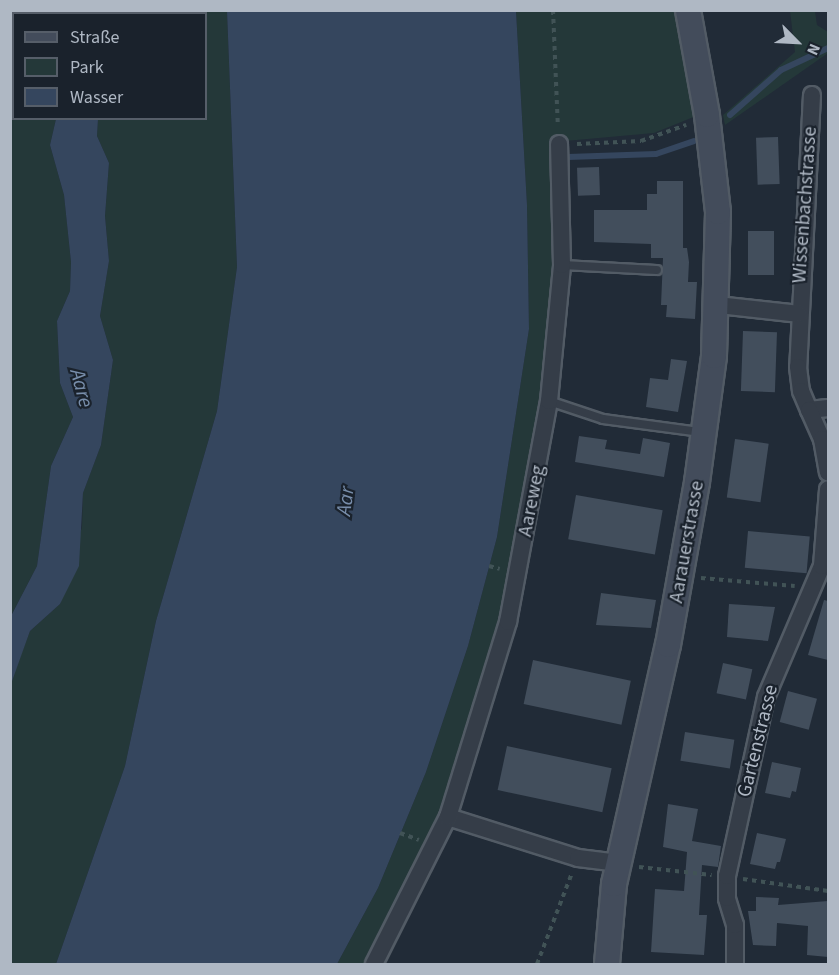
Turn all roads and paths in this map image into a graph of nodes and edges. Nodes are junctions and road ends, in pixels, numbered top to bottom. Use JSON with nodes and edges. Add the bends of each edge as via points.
{"nodes":[{"id":1,"x":553,"y":10,"type":"edge"},
{"id":2,"x":688,"y":10,"type":"edge"},
{"id":3,"x":812,"y":95,"type":"dead end"},
{"id":4,"x":707,"y":117,"type":"junction"},
{"id":5,"x":559,"y":144,"type":"junction"},
{"id":6,"x":562,"y":265,"type":"junction"},
{"id":7,"x":657,"y":270,"type":"dead end"},
{"id":8,"x":718,"y":305,"type":"junction"},
{"id":9,"x":799,"y":314,"type":"junction"},
{"id":10,"x":549,"y":401,"type":"junction"},
{"id":11,"x":828,"y":408,"type":"edge"},
{"id":12,"x":809,"y":410,"type":"junction"},
{"id":13,"x":704,"y":432,"type":"junction"},
{"id":14,"x":828,"y":472,"type":"edge"},
{"id":15,"x":828,"y":489,"type":"edge"},
{"id":16,"x":681,"y":577,"type":"junction"},
{"id":17,"x":816,"y":588,"type":"junction"},
{"id":18,"x":448,"y":818,"type":"junction"},
{"id":19,"x":578,"y":858,"type":"junction"},
{"id":20,"x":619,"y":863,"type":"junction"},
{"id":21,"x":374,"y":964,"type":"edge"},
{"id":22,"x":537,"y":964,"type":"edge"},
{"id":23,"x":607,"y":964,"type":"edge"},
{"id":24,"x":735,"y":964,"type":"edge"}],
"edges":[{"from":1,"to":5,"type":"path"},
{"from":2,"to":4,"type":"street","name":"Aarauerstrasse"},
{"from":3,"to":9,"type":"street","name":"Wissenbachstrasse"},
{"from":4,"to":5,"type":"path","via":[[641,141]]},
{"from":4,"to":8,"type":"street","name":"Aarauerstrasse","via":[[718,212]]},
{"from":5,"to":6,"type":"street","name":"Aareweg"},
{"from":6,"to":7,"type":"lane"},
{"from":6,"to":10,"type":"street","name":"Aareweg"},
{"from":8,"to":9,"type":"street"},
{"from":8,"to":13,"type":"street","name":"Aarauerstrasse"},
{"from":9,"to":12,"type":"street","name":"Wissenbachstrasse","via":[[801,391]]},
{"from":10,"to":13,"type":"lane","via":[[603,419]]},
{"from":10,"to":18,"type":"street","name":"Aareweg","via":[[508,622]]},
{"from":11,"to":12,"type":"street"},
{"from":12,"to":14,"type":"street","via":[[822,439]]},
{"from":13,"to":16,"type":"street","name":"Aarauerstrasse"},
{"from":15,"to":17,"type":"street","name":"Gartenstrasse","via":[[822,566]]},
{"from":16,"to":17,"type":"path"},
{"from":16,"to":20,"type":"street","name":"Aarauerstrasse"},
{"from":17,"to":24,"type":"street","name":"Gartenstrasse","via":[[766,697],[727,876],[727,898],[735,925]]},
{"from":18,"to":19,"type":"street"},
{"from":18,"to":21,"type":"street","name":"Aareweg"},
{"from":19,"to":20,"type":"street"},
{"from":19,"to":22,"type":"path","via":[[557,903]]},
{"from":20,"to":23,"type":"street","name":"Aarauerstrasse"}]}
